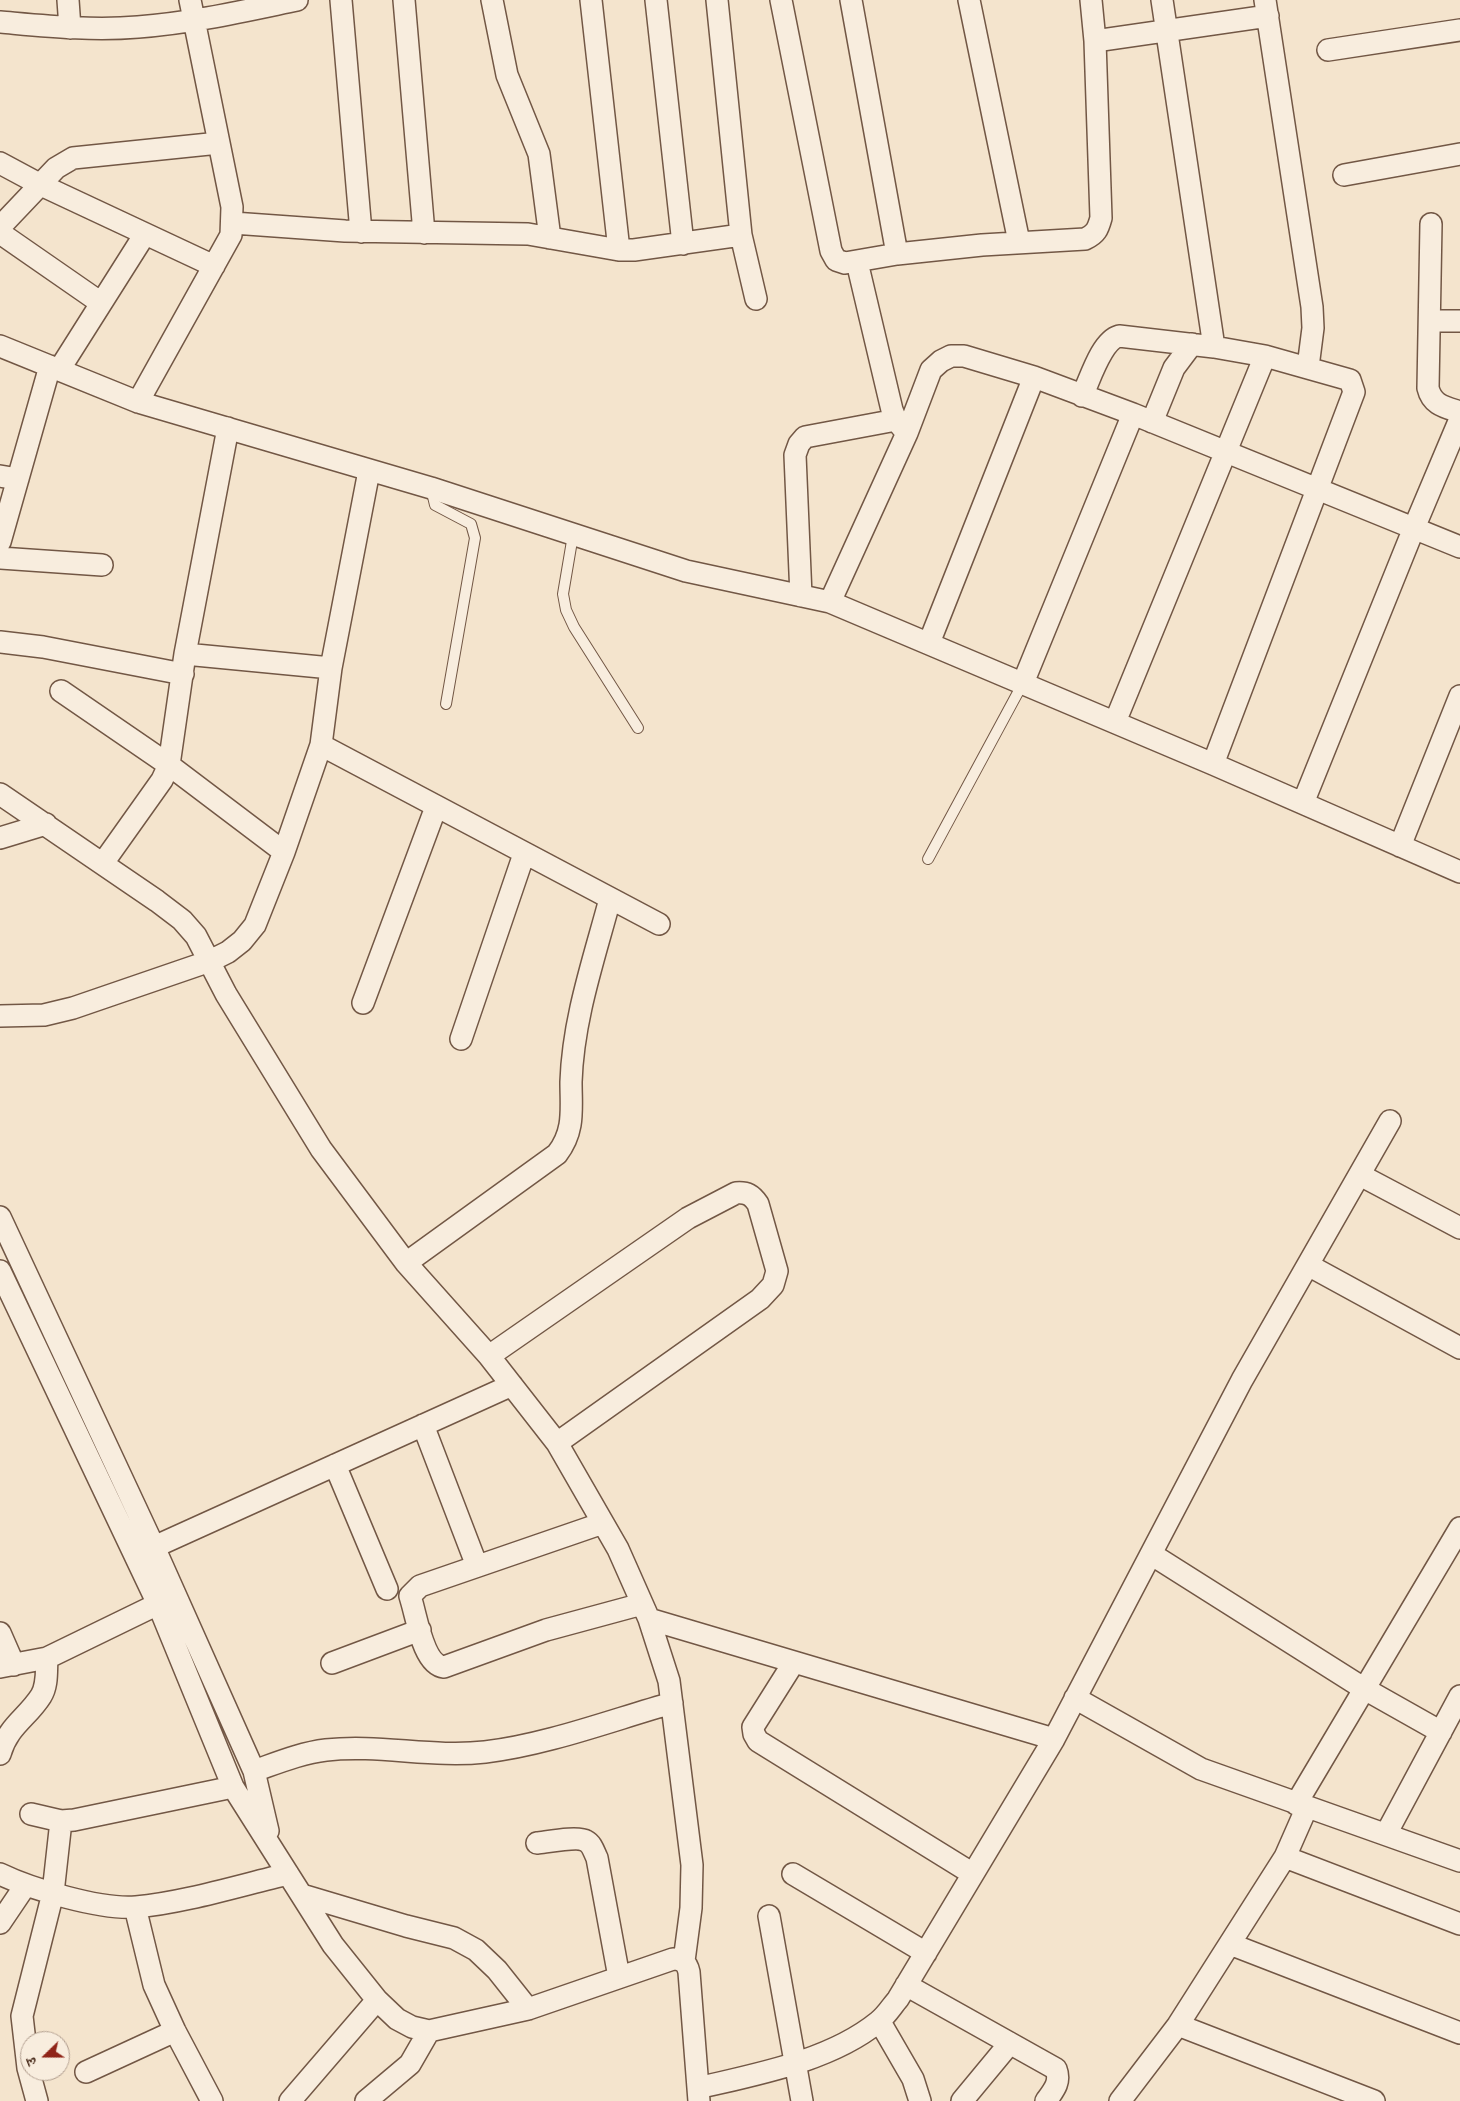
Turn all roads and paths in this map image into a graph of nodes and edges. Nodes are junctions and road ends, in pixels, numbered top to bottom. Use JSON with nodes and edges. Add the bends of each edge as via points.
{"nodes":[{"id":1,"x":68,"y":0,"type":"edge"},
{"id":2,"x":190,"y":0,"type":"edge"},
{"id":3,"x":297,"y":0,"type":"edge"},
{"id":4,"x":341,"y":0,"type":"edge"},
{"id":5,"x":404,"y":0,"type":"edge"},
{"id":6,"x":492,"y":0,"type":"edge"},
{"id":7,"x":591,"y":0,"type":"edge"},
{"id":8,"x":656,"y":0,"type":"edge"},
{"id":9,"x":717,"y":0,"type":"edge"},
{"id":10,"x":781,"y":0,"type":"edge"},
{"id":11,"x":851,"y":0,"type":"edge"},
{"id":12,"x":969,"y":0,"type":"edge"},
{"id":13,"x":1091,"y":0,"type":"edge"},
{"id":14,"x":1162,"y":0,"type":"edge"},
{"id":15,"x":1267,"y":8,"type":"edge"},
{"id":16,"x":196,"y":21,"type":"junction"},
{"id":17,"x":0,"y":22,"type":"edge"},
{"id":18,"x":70,"y":28,"type":"junction"},
{"id":19,"x":1167,"y":30,"type":"junction"},
{"id":20,"x":1460,"y":30,"type":"edge"},
{"id":21,"x":1095,"y":41,"type":"junction"},
{"id":22,"x":1328,"y":50,"type":"dead end"},
{"id":23,"x":219,"y":143,"type":"junction"},
{"id":24,"x":1460,"y":154,"type":"edge"},
{"id":25,"x":0,"y":162,"type":"edge"},
{"id":26,"x":1344,"y":175,"type":"dead end"},
{"id":27,"x":41,"y":186,"type":"junction"},
{"id":28,"x":233,"y":223,"type":"junction"},
{"id":29,"x":1431,"y":224,"type":"dead end"},
{"id":30,"x":0,"y":227,"type":"edge"},
{"id":31,"x":361,"y":232,"type":"junction"},
{"id":32,"x":424,"y":232,"type":"junction"},
{"id":33,"x":0,"y":233,"type":"edge"},
{"id":34,"x":145,"y":234,"type":"junction"},
{"id":35,"x":741,"y":235,"type":"junction"},
{"id":36,"x":550,"y":238,"type":"junction"},
{"id":37,"x":1019,"y":242,"type":"junction"},
{"id":38,"x":683,"y":244,"type":"junction"},
{"id":39,"x":619,"y":250,"type":"junction"},
{"id":40,"x":897,"y":254,"type":"junction"},
{"id":41,"x":857,"y":262,"type":"junction"},
{"id":42,"x":214,"y":266,"type":"junction"},
{"id":43,"x":756,"y":299,"type":"dead end"},
{"id":44,"x":101,"y":303,"type":"junction"},
{"id":45,"x":1430,"y":321,"type":"junction"},
{"id":46,"x":1460,"y":321,"type":"edge"},
{"id":47,"x":1192,"y":344,"type":"junction"},
{"id":48,"x":0,"y":346,"type":"edge"},
{"id":49,"x":1214,"y":347,"type":"junction"},
{"id":50,"x":1265,"y":356,"type":"junction"},
{"id":51,"x":1308,"y":367,"type":"junction"},
{"id":52,"x":54,"y":368,"type":"junction"},
{"id":53,"x":1034,"y":377,"type":"junction"},
{"id":54,"x":1082,"y":396,"type":"junction"},
{"id":55,"x":138,"y":402,"type":"junction"},
{"id":56,"x":1460,"y":412,"type":"edge"},
{"id":57,"x":1142,"y":418,"type":"junction"},
{"id":58,"x":1460,"y":419,"type":"edge"},
{"id":59,"x":901,"y":427,"type":"junction"},
{"id":60,"x":228,"y":428,"type":"junction"},
{"id":61,"x":1226,"y":453,"type":"junction"},
{"id":62,"x":369,"y":470,"type":"junction"},
{"id":63,"x":9,"y":477,"type":"edge"},
{"id":64,"x":432,"y":488,"type":"junction"},
{"id":65,"x":1317,"y":489,"type":"junction"},
{"id":66,"x":1414,"y":528,"type":"junction"},
{"id":67,"x":573,"y":535,"type":"junction"},
{"id":68,"x":0,"y":542,"type":"edge"},
{"id":69,"x":1460,"y":547,"type":"edge"},
{"id":70,"x":0,"y":558,"type":"edge"},
{"id":71,"x":102,"y":565,"type":"dead end"},
{"id":72,"x":800,"y":596,"type":"junction"},
{"id":73,"x":830,"y":602,"type":"junction"},
{"id":74,"x":0,"y":642,"type":"edge"},
{"id":75,"x":929,"y":644,"type":"junction"},
{"id":76,"x":184,"y":664,"type":"junction"},
{"id":77,"x":331,"y":668,"type":"junction"},
{"id":78,"x":1023,"y":683,"type":"junction"},
{"id":79,"x":61,"y":691,"type":"dead end"},
{"id":80,"x":1460,"y":696,"type":"edge"},
{"id":81,"x":446,"y":704,"type":"dead end"},
{"id":82,"x":1115,"y":722,"type":"junction"},
{"id":83,"x":638,"y":728,"type":"dead end"},
{"id":84,"x":321,"y":745,"type":"junction"},
{"id":85,"x":1213,"y":764,"type":"junction"},
{"id":86,"x":169,"y":765,"type":"junction"},
{"id":87,"x":0,"y":794,"type":"edge"},
{"id":88,"x":1303,"y":803,"type":"junction"},
{"id":89,"x":436,"y":807,"type":"junction"},
{"id":90,"x":46,"y":824,"type":"junction"},
{"id":91,"x":0,"y":838,"type":"edge"},
{"id":92,"x":1400,"y":846,"type":"junction"},
{"id":93,"x":284,"y":852,"type":"junction"},
{"id":94,"x":524,"y":854,"type":"junction"},
{"id":95,"x":928,"y":859,"type":"dead end"},
{"id":96,"x":103,"y":864,"type":"junction"},
{"id":97,"x":1460,"y":872,"type":"edge"},
{"id":98,"x":610,"y":899,"type":"junction"},
{"id":99,"x":659,"y":924,"type":"dead end"},
{"id":100,"x":210,"y":962,"type":"junction"},
{"id":101,"x":363,"y":1003,"type":"dead end"},
{"id":102,"x":0,"y":1016,"type":"edge"},
{"id":103,"x":461,"y":1038,"type":"dead end"},
{"id":104,"x":1390,"y":1121,"type":"dead end"},
{"id":105,"x":1360,"y":1175,"type":"junction"},
{"id":106,"x":0,"y":1217,"type":"edge"},
{"id":107,"x":1460,"y":1228,"type":"edge"},
{"id":108,"x":406,"y":1263,"type":"junction"},
{"id":109,"x":1308,"y":1265,"type":"junction"},
{"id":110,"x":0,"y":1271,"type":"edge"},
{"id":111,"x":1460,"y":1348,"type":"edge"},
{"id":112,"x":489,"y":1356,"type":"junction"},
{"id":113,"x":512,"y":1385,"type":"junction"},
{"id":114,"x":423,"y":1425,"type":"junction"},
{"id":115,"x":557,"y":1443,"type":"junction"},
{"id":116,"x":336,"y":1466,"type":"junction"},
{"id":117,"x":603,"y":1522,"type":"junction"},
{"id":118,"x":1460,"y":1528,"type":"edge"},
{"id":119,"x":154,"y":1546,"type":"junction"},
{"id":120,"x":1151,"y":1554,"type":"junction"},
{"id":121,"x":477,"y":1566,"type":"junction"},
{"id":122,"x":386,"y":1589,"type":"dead end"},
{"id":123,"x":158,"y":1604,"type":"junction"},
{"id":124,"x":646,"y":1611,"type":"junction"},
{"id":125,"x":420,"y":1630,"type":"junction"},
{"id":126,"x":0,"y":1633,"type":"edge"},
{"id":127,"x":47,"y":1658,"type":"junction"},
{"id":128,"x":794,"y":1662,"type":"junction"},
{"id":129,"x":332,"y":1663,"type":"dead end"},
{"id":130,"x":7,"y":1666,"type":"edge"},
{"id":131,"x":1363,"y":1688,"type":"junction"},
{"id":132,"x":1460,"y":1696,"type":"edge"},
{"id":133,"x":1076,"y":1698,"type":"junction"},
{"id":134,"x":672,"y":1703,"type":"junction"},
{"id":135,"x":1440,"y":1732,"type":"junction"},
{"id":136,"x":1054,"y":1739,"type":"junction"},
{"id":137,"x":0,"y":1754,"type":"edge"},
{"id":138,"x":254,"y":1771,"type":"junction"},
{"id":139,"x":233,"y":1787,"type":"junction"},
{"id":140,"x":1302,"y":1805,"type":"junction"},
{"id":141,"x":31,"y":1814,"type":"dead end"},
{"id":142,"x":61,"y":1821,"type":"junction"},
{"id":143,"x":1386,"y":1834,"type":"junction"},
{"id":144,"x":537,"y":1843,"type":"dead end"},
{"id":145,"x":272,"y":1848,"type":"junction"},
{"id":146,"x":1286,"y":1857,"type":"junction"},
{"id":147,"x":1460,"y":1861,"type":"edge"},
{"id":148,"x":0,"y":1874,"type":"edge"},
{"id":149,"x":288,"y":1874,"type":"junction"},
{"id":150,"x":793,"y":1874,"type":"dead end"},
{"id":151,"x":973,"y":1874,"type":"junction"},
{"id":152,"x":25,"y":1886,"type":"junction"},
{"id":153,"x":53,"y":1893,"type":"junction"},
{"id":154,"x":302,"y":1895,"type":"junction"},
{"id":155,"x":135,"y":1907,"type":"junction"},
{"id":156,"x":770,"y":1916,"type":"dead end"},
{"id":157,"x":0,"y":1923,"type":"edge"},
{"id":158,"x":1460,"y":1924,"type":"edge"},
{"id":159,"x":1230,"y":1944,"type":"junction"},
{"id":160,"x":926,"y":1953,"type":"junction"},
{"id":161,"x":684,"y":1961,"type":"junction"},
{"id":162,"x":619,"y":1977,"type":"junction"},
{"id":163,"x":906,"y":1985,"type":"junction"},
{"id":164,"x":377,"y":2000,"type":"junction"},
{"id":165,"x":528,"y":2009,"type":"junction"},
{"id":166,"x":880,"y":2022,"type":"junction"},
{"id":167,"x":1178,"y":2025,"type":"junction"},
{"id":168,"x":175,"y":2031,"type":"junction"},
{"id":169,"x":429,"y":2031,"type":"junction"},
{"id":170,"x":1460,"y":2032,"type":"edge"},
{"id":171,"x":1010,"y":2043,"type":"junction"},
{"id":172,"x":795,"y":2065,"type":"junction"},
{"id":173,"x":86,"y":2072,"type":"dead end"},
{"id":174,"x":699,"y":2094,"type":"edge"},
{"id":175,"x":37,"y":2101,"type":"edge"},
{"id":176,"x":212,"y":2101,"type":"edge"},
{"id":177,"x":290,"y":2101,"type":"edge"},
{"id":178,"x":366,"y":2101,"type":"edge"},
{"id":179,"x":802,"y":2101,"type":"edge"},
{"id":180,"x":920,"y":2101,"type":"edge"},
{"id":181,"x":962,"y":2101,"type":"edge"},
{"id":182,"x":1046,"y":2101,"type":"edge"},
{"id":183,"x":1120,"y":2101,"type":"edge"},
{"id":184,"x":1374,"y":2101,"type":"edge"}],
"edges":[{"from":1,"to":18,"type":"street"},
{"from":2,"to":16,"type":"street"},
{"from":3,"to":16,"type":"street"},
{"from":4,"to":31,"type":"street"},
{"from":5,"to":32,"type":"street"},
{"from":6,"to":36,"type":"street","via":[[507,75],[539,154]]},
{"from":7,"to":39,"type":"street"},
{"from":8,"to":38,"type":"street"},
{"from":9,"to":35,"type":"street"},
{"from":10,"to":41,"type":"street","via":[[831,252],[836,260]]},
{"from":11,"to":40,"type":"street"},
{"from":12,"to":37,"type":"street"},
{"from":13,"to":21,"type":"street"},
{"from":14,"to":19,"type":"street"},
{"from":15,"to":19,"type":"street"},
{"from":15,"to":51,"type":"street","via":[[1312,307]]},
{"from":16,"to":18,"type":"street","via":[[137,28]]},
{"from":16,"to":23,"type":"street"},
{"from":17,"to":18,"type":"street"},
{"from":19,"to":21,"type":"street"},
{"from":19,"to":49,"type":"street"},
{"from":20,"to":22,"type":"street"},
{"from":21,"to":37,"type":"street","via":[[1101,218],[1098,228],[1086,239]]},
{"from":23,"to":27,"type":"street","via":[[73,158],[56,168]]},
{"from":23,"to":28,"type":"street"},
{"from":24,"to":26,"type":"street"},
{"from":25,"to":27,"type":"street"},
{"from":27,"to":30,"type":"street"},
{"from":27,"to":34,"type":"street"},
{"from":28,"to":31,"type":"street"},
{"from":28,"to":42,"type":"street","via":[[231,235]]},
{"from":29,"to":45,"type":"street"},
{"from":31,"to":32,"type":"street"},
{"from":32,"to":36,"type":"street","via":[[528,234]]},
{"from":33,"to":44,"type":"street"},
{"from":34,"to":42,"type":"street"},
{"from":34,"to":44,"type":"street"},
{"from":35,"to":38,"type":"street"},
{"from":35,"to":43,"type":"street"},
{"from":36,"to":39,"type":"street"},
{"from":37,"to":40,"type":"street"},
{"from":38,"to":39,"type":"street"},
{"from":40,"to":41,"type":"street"},
{"from":41,"to":59,"type":"street","via":[[882,372]]},
{"from":42,"to":55,"type":"street"},
{"from":44,"to":52,"type":"street"},
{"from":45,"to":46,"type":"street"},
{"from":45,"to":56,"type":"street","via":[[1430,396],[1440,405]]},
{"from":47,"to":49,"type":"street"},
{"from":47,"to":54,"type":"street","via":[[1113,338],[1105,346]]},
{"from":47,"to":57,"type":"street"},
{"from":48,"to":52,"type":"street"},
{"from":49,"to":50,"type":"street"},
{"from":50,"to":51,"type":"street"},
{"from":50,"to":61,"type":"street"},
{"from":51,"to":65,"type":"street","via":[[1350,380],[1354,392]]},
{"from":52,"to":55,"type":"street"},
{"from":52,"to":63,"type":"street"},
{"from":53,"to":54,"type":"street"},
{"from":53,"to":59,"type":"street","via":[[964,356],[951,356],[931,370]]},
{"from":53,"to":75,"type":"street"},
{"from":54,"to":57,"type":"street"},
{"from":55,"to":60,"type":"street"},
{"from":57,"to":61,"type":"street"},
{"from":57,"to":78,"type":"street"},
{"from":58,"to":66,"type":"street"},
{"from":59,"to":72,"type":"street","via":[[805,437],[799,444],[795,455]]},
{"from":59,"to":73,"type":"street"},
{"from":60,"to":62,"type":"street"},
{"from":60,"to":76,"type":"street"},
{"from":61,"to":65,"type":"street"},
{"from":61,"to":82,"type":"street"},
{"from":62,"to":64,"type":"street"},
{"from":62,"to":77,"type":"street"},
{"from":63,"to":68,"type":"street"},
{"from":64,"to":67,"type":"street"},
{"from":64,"to":81,"type":"lane","via":[[435,505],[471,524],[475,538]]},
{"from":65,"to":66,"type":"street"},
{"from":65,"to":85,"type":"street"},
{"from":66,"to":69,"type":"street"},
{"from":66,"to":88,"type":"street"},
{"from":67,"to":72,"type":"street","via":[[686,570]]},
{"from":67,"to":83,"type":"lane","via":[[563,594],[566,610]]},
{"from":70,"to":71,"type":"street"},
{"from":72,"to":73,"type":"street"},
{"from":73,"to":75,"type":"street"},
{"from":74,"to":76,"type":"street"},
{"from":75,"to":78,"type":"street"},
{"from":76,"to":77,"type":"street"},
{"from":76,"to":86,"type":"street"},
{"from":77,"to":84,"type":"street"},
{"from":78,"to":82,"type":"street"},
{"from":78,"to":95,"type":"lane"},
{"from":79,"to":86,"type":"street"},
{"from":80,"to":92,"type":"street"},
{"from":82,"to":85,"type":"street"},
{"from":84,"to":89,"type":"street"},
{"from":84,"to":93,"type":"street"},
{"from":85,"to":88,"type":"street"},
{"from":86,"to":93,"type":"street"},
{"from":86,"to":96,"type":"street"},
{"from":87,"to":90,"type":"street"},
{"from":88,"to":92,"type":"street"},
{"from":89,"to":94,"type":"street"},
{"from":89,"to":101,"type":"street"},
{"from":90,"to":91,"type":"street"},
{"from":90,"to":96,"type":"street"},
{"from":92,"to":97,"type":"street"},
{"from":93,"to":100,"type":"street","via":[[255,925],[235,946]]},
{"from":94,"to":98,"type":"street"},
{"from":94,"to":103,"type":"street"},
{"from":96,"to":100,"type":"street","via":[[182,920],[196,936]]},
{"from":98,"to":99,"type":"street"},
{"from":98,"to":108,"type":"street","via":[[575,1030],[571,1125],[567,1141],[557,1154]]},
{"from":100,"to":102,"type":"street","via":[[73,1008],[44,1015]]},
{"from":100,"to":108,"type":"street","via":[[226,994],[322,1149]]},
{"from":104,"to":105,"type":"street"},
{"from":105,"to":107,"type":"street"},
{"from":105,"to":109,"type":"street"},
{"from":106,"to":119,"type":"street"},
{"from":108,"to":112,"type":"street"},
{"from":109,"to":111,"type":"street"},
{"from":109,"to":120,"type":"street","via":[[1242,1380]]},
{"from":110,"to":123,"type":"street"},
{"from":112,"to":113,"type":"street"},
{"from":112,"to":115,"type":"street","via":[[688,1218],[736,1193],[745,1192],[752,1196],[758,1204],[777,1271],[772,1285],[760,1299]]},
{"from":113,"to":114,"type":"street"},
{"from":113,"to":115,"type":"street"},
{"from":114,"to":116,"type":"street"},
{"from":114,"to":121,"type":"street"},
{"from":115,"to":117,"type":"street"},
{"from":116,"to":119,"type":"street"},
{"from":116,"to":122,"type":"street"},
{"from":117,"to":121,"type":"street"},
{"from":117,"to":124,"type":"street"},
{"from":118,"to":131,"type":"street"},
{"from":119,"to":138,"type":"street"},
{"from":120,"to":131,"type":"street"},
{"from":120,"to":133,"type":"street"},
{"from":121,"to":125,"type":"street","via":[[413,1591],[410,1596]]},
{"from":123,"to":127,"type":"street"},
{"from":123,"to":139,"type":"street"},
{"from":124,"to":125,"type":"street","via":[[546,1630],[444,1667],[436,1666],[429,1659]]},
{"from":124,"to":128,"type":"street"},
{"from":124,"to":134,"type":"street"},
{"from":125,"to":129,"type":"street"},
{"from":126,"to":130,"type":"street"},
{"from":127,"to":130,"type":"street"},
{"from":127,"to":137,"type":"street","via":[[46,1684],[41,1696],[9,1732]]},
{"from":128,"to":136,"type":"street"},
{"from":128,"to":151,"type":"street","via":[[754,1727],[758,1741]]},
{"from":131,"to":135,"type":"street"},
{"from":131,"to":140,"type":"street"},
{"from":132,"to":135,"type":"street"},
{"from":133,"to":136,"type":"street"},
{"from":133,"to":140,"type":"street","via":[[1201,1769]]},
{"from":134,"to":138,"type":"street","via":[[520,1746],[453,1754],[326,1750]]},
{"from":134,"to":161,"type":"street","via":[[692,1865],[690,1923]]},
{"from":135,"to":143,"type":"street"},
{"from":136,"to":151,"type":"street"},
{"from":138,"to":145,"type":"street"},
{"from":139,"to":142,"type":"street"},
{"from":139,"to":145,"type":"street"},
{"from":140,"to":143,"type":"street"},
{"from":140,"to":146,"type":"street"},
{"from":141,"to":142,"type":"street"},
{"from":142,"to":153,"type":"street"},
{"from":143,"to":147,"type":"street"},
{"from":144,"to":162,"type":"street","via":[[578,1839],[586,1840],[592,1848],[597,1858]]},
{"from":145,"to":149,"type":"street"},
{"from":146,"to":158,"type":"street"},
{"from":146,"to":159,"type":"street"},
{"from":148,"to":152,"type":"street"},
{"from":149,"to":154,"type":"street"},
{"from":149,"to":155,"type":"street"},
{"from":150,"to":160,"type":"street"},
{"from":151,"to":160,"type":"street"},
{"from":152,"to":153,"type":"street"},
{"from":152,"to":157,"type":"street"},
{"from":153,"to":155,"type":"street","via":[[116,1907]]},
{"from":153,"to":175,"type":"street","via":[[22,2016],[23,2040]]},
{"from":154,"to":164,"type":"street","via":[[333,1945]]},
{"from":154,"to":165,"type":"street","via":[[454,1938],[476,1950],[497,1970]]},
{"from":155,"to":168,"type":"street","via":[[154,1985]]},
{"from":156,"to":172,"type":"street"},
{"from":159,"to":167,"type":"street"},
{"from":159,"to":170,"type":"street"},
{"from":160,"to":163,"type":"street"},
{"from":161,"to":162,"type":"street","via":[[673,1959]]},
{"from":161,"to":174,"type":"street","via":[[689,1972]]},
{"from":162,"to":165,"type":"street"},
{"from":163,"to":166,"type":"street"},
{"from":163,"to":171,"type":"street"},
{"from":164,"to":169,"type":"street","via":[[397,2019]]},
{"from":164,"to":177,"type":"street"},
{"from":165,"to":169,"type":"street"},
{"from":166,"to":172,"type":"street","via":[[855,2038]]},
{"from":166,"to":180,"type":"street","via":[[913,2078]]},
{"from":167,"to":183,"type":"street"},
{"from":167,"to":184,"type":"street"},
{"from":168,"to":173,"type":"street"},
{"from":168,"to":176,"type":"street"},
{"from":169,"to":178,"type":"street","via":[[410,2064]]},
{"from":171,"to":181,"type":"street"},
{"from":171,"to":182,"type":"street","via":[[1056,2069],[1059,2077]]},
{"from":172,"to":174,"type":"street"},
{"from":172,"to":179,"type":"street"}]}
